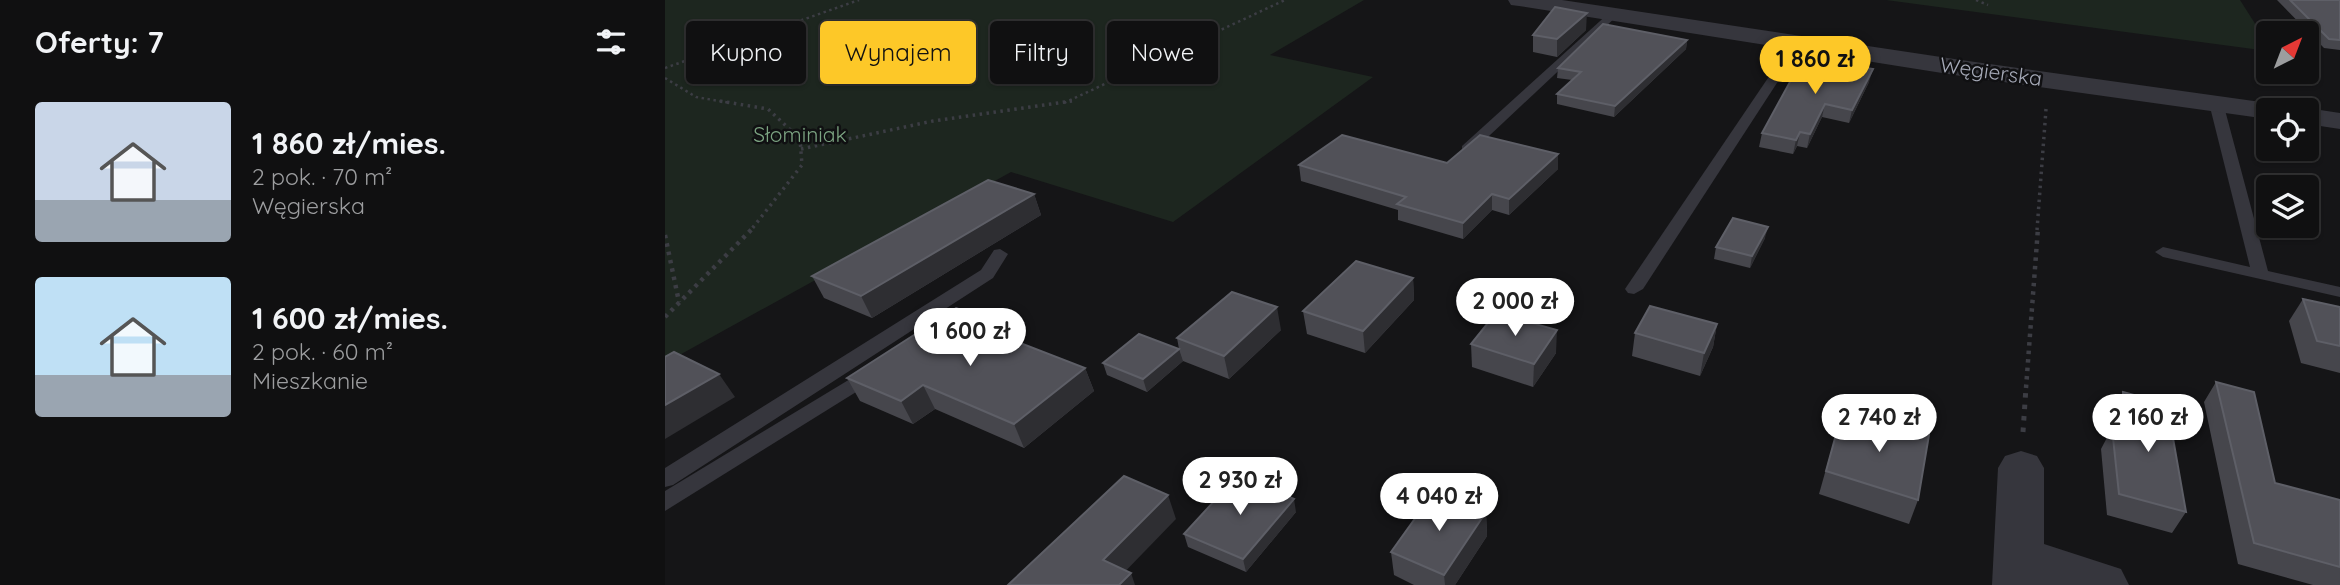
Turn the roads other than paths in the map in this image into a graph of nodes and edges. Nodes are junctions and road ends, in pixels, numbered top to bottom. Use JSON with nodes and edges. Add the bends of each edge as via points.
{"nodes":[{"id":1,"x":1519,"y":0,"type":"edge"},
{"id":2,"x":1614,"y":14,"type":"junction"},
{"id":3,"x":1797,"y":43,"type":"junction"},
{"id":4,"x":2215,"y":103,"type":"junction"},
{"id":5,"x":2256,"y":109,"type":"edge"},
{"id":6,"x":2319,"y":118,"type":"edge"},
{"id":7,"x":2340,"y":121,"type":"edge"},
{"id":8,"x":1467,"y":149,"type":"edge"},
{"id":9,"x":2162,"y":252,"type":"dead end"},
{"id":10,"x":1000,"y":254,"type":"dead end"},
{"id":11,"x":2261,"y":275,"type":"junction"},
{"id":12,"x":1634,"y":289,"type":"dead end"},
{"id":13,"x":2340,"y":292,"type":"edge"},
{"id":14,"x":884,"y":366,"type":"edge"},
{"id":15,"x":2021,"y":468,"type":"road end"},
{"id":16,"x":665,"y":479,"type":"edge"},
{"id":17,"x":665,"y":502,"type":"edge"},
{"id":18,"x":2018,"y":571,"type":"edge"},
{"id":19,"x":2103,"y":585,"type":"edge"}],
"edges":[{"from":1,"to":2,"type":"street","name":"Węgierska"},
{"from":2,"to":3,"type":"street","name":"Węgierska"},
{"from":2,"to":8,"type":"lane"},
{"from":3,"to":4,"type":"street","name":"Węgierska"},
{"from":3,"to":12,"type":"lane"},
{"from":4,"to":5,"type":"street","name":"Węgierska"},
{"from":4,"to":11,"type":"lane"},
{"from":6,"to":7,"type":"street"},
{"from":9,"to":11,"type":"lane"},
{"from":10,"to":16,"type":"lane","via":[[988,274]]},
{"from":11,"to":13,"type":"lane"},
{"from":14,"to":17,"type":"lane"},
{"from":15,"to":18,"type":"street"},
{"from":18,"to":19,"type":"street"}]}
